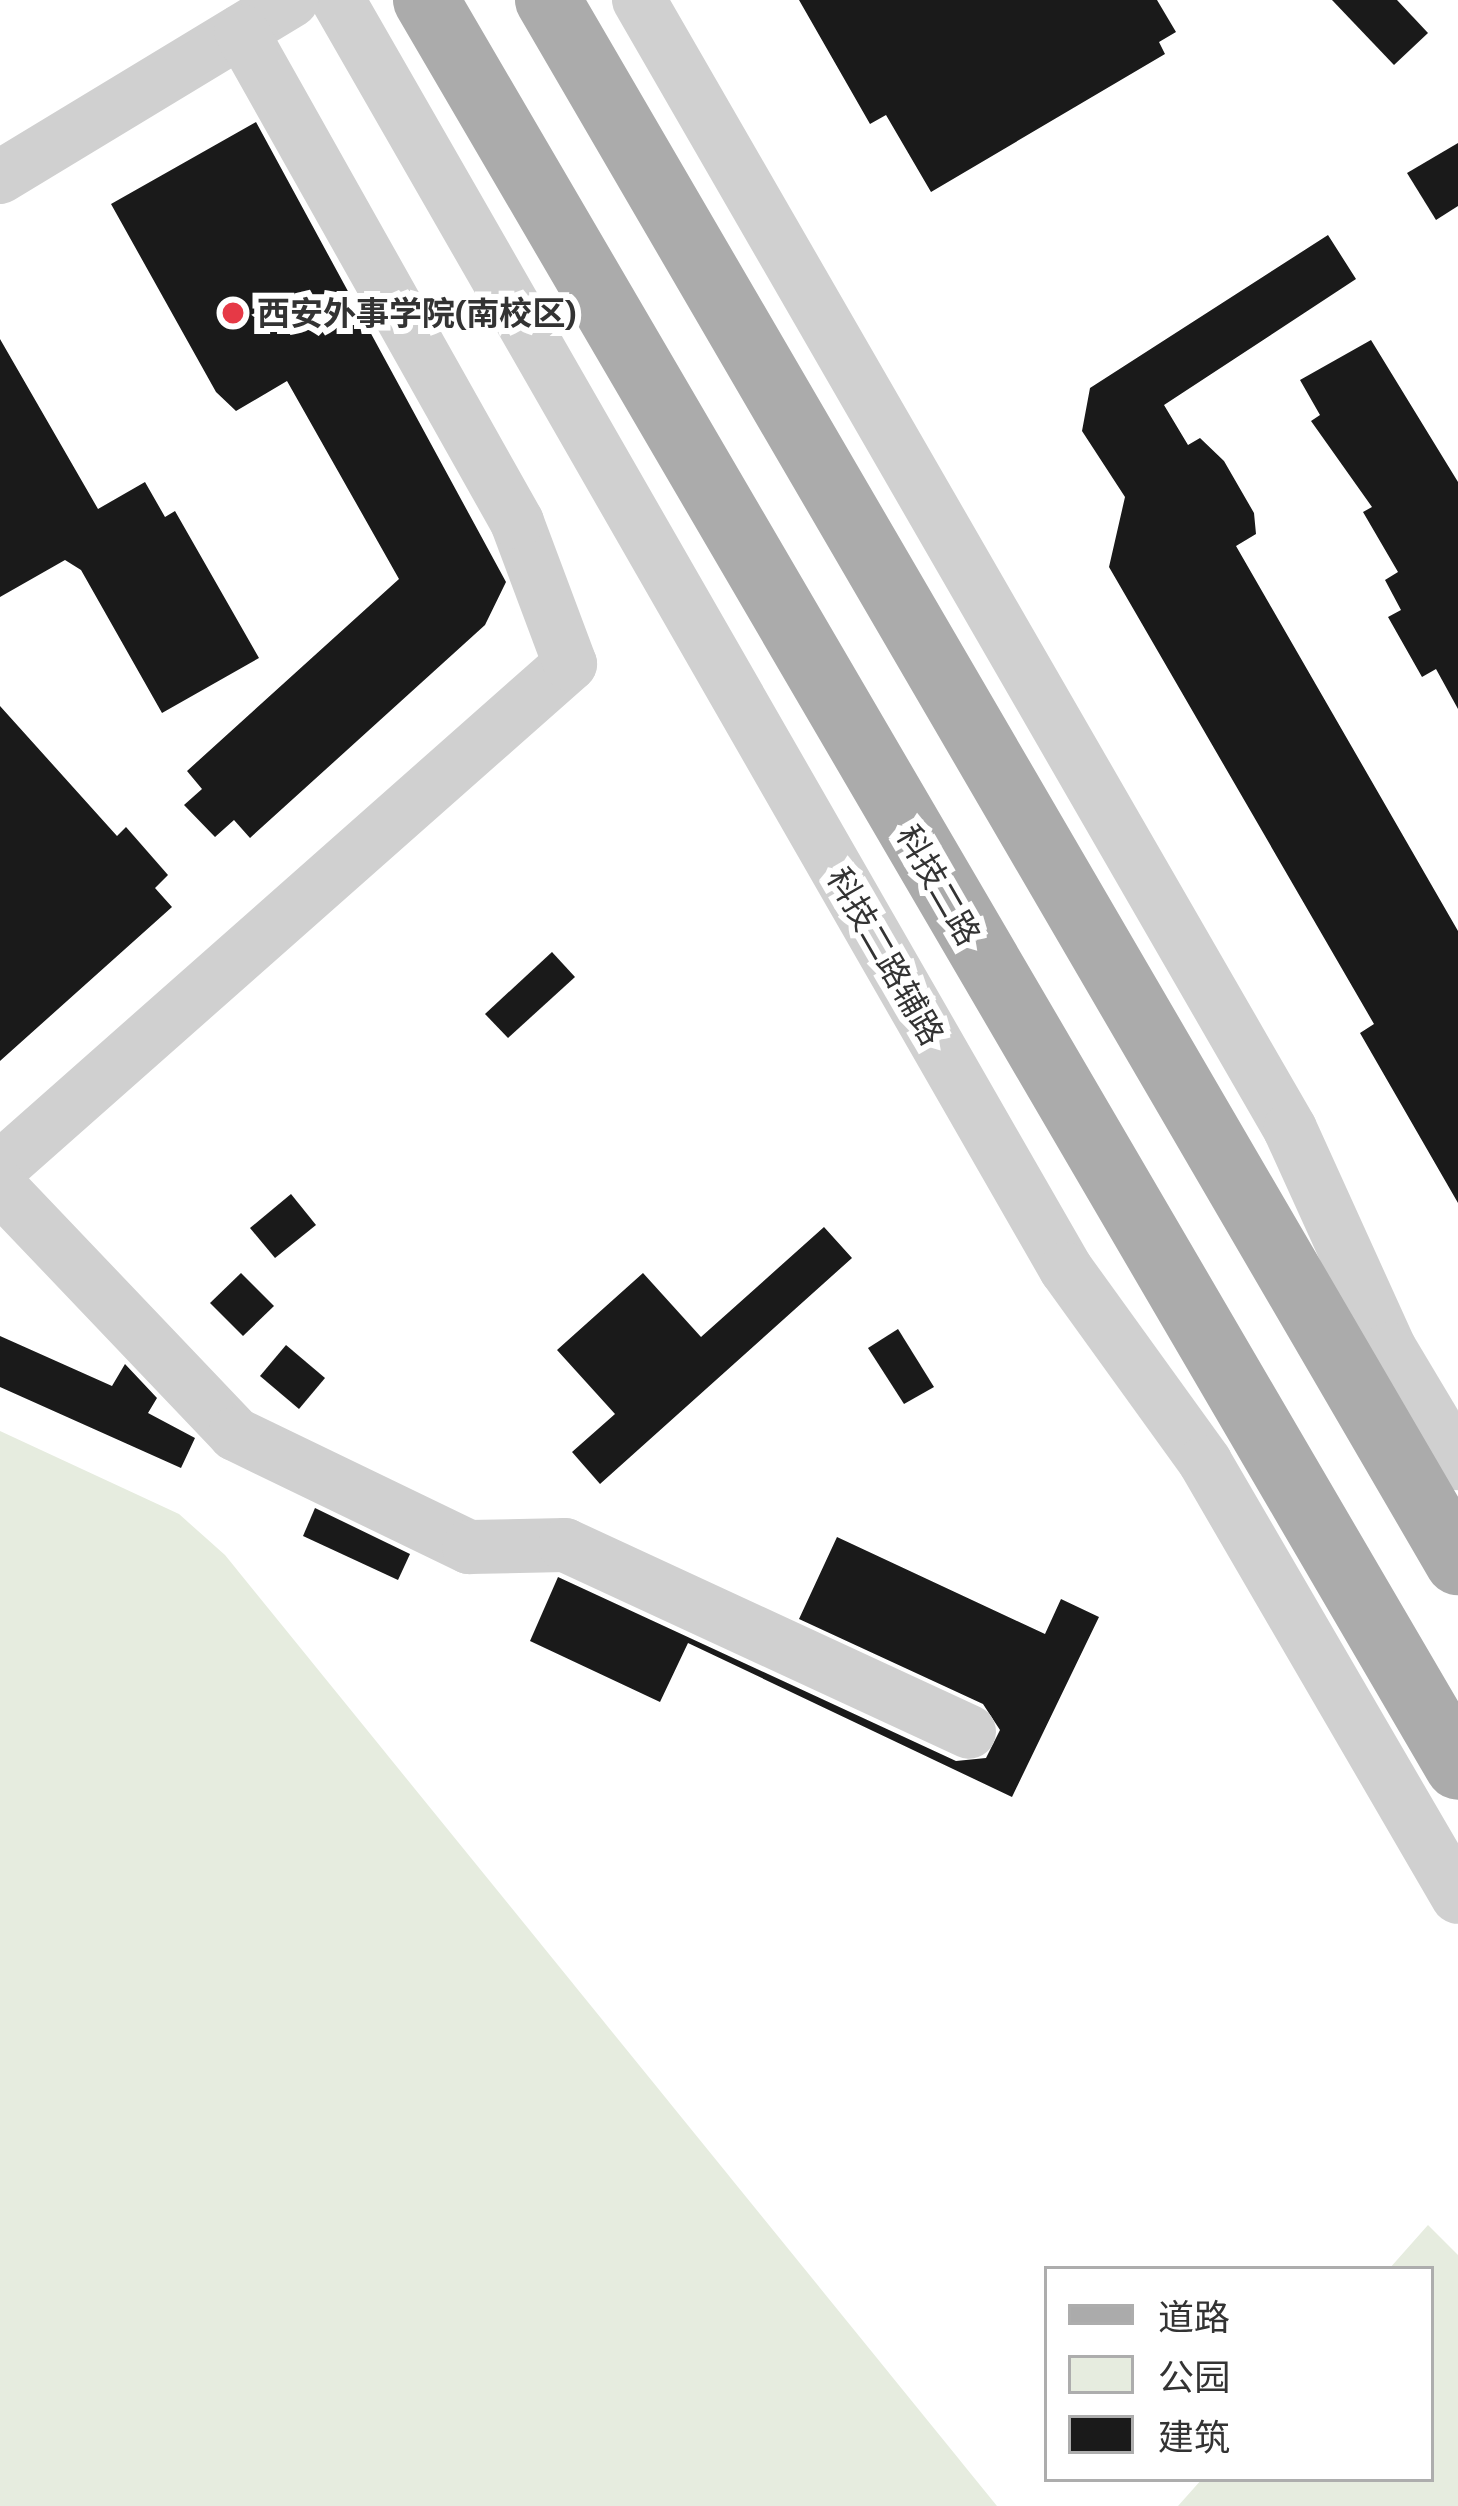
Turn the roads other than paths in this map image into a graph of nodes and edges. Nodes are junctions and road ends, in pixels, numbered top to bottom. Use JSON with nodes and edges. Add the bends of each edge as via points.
{"nodes":[{"id":1,"x":292,"y":0,"type":"edge"},
{"id":2,"x":338,"y":0,"type":"edge"},
{"id":3,"x":426,"y":0,"type":"edge"},
{"id":4,"x":548,"y":0,"type":"edge"},
{"id":5,"x":639,"y":0,"type":"edge"},
{"id":6,"x":241,"y":31,"type":"junction"},
{"id":7,"x":0,"y":177,"type":"edge"},
{"id":8,"x":0,"y":1168,"type":"edge"},
{"id":9,"x":0,"y":1187,"type":"edge"},
{"id":10,"x":1458,"y":1463,"type":"edge"},
{"id":11,"x":1458,"y":1562,"type":"edge"},
{"id":12,"x":969,"y":1732,"type":"dead end"},
{"id":13,"x":1458,"y":1767,"type":"edge"},
{"id":14,"x":1458,"y":1897,"type":"edge"}],
"edges":[{"from":1,"to":6,"type":"street"},
{"from":2,"to":14,"type":"street","name":"科技二路辅路","via":[[1066,1269],[1204,1462]]},
{"from":3,"to":13,"type":"main road","name":"科技二路"},
{"from":4,"to":11,"type":"main road"},
{"from":5,"to":10,"type":"street","via":[[1290,1129],[1390,1349]]},
{"from":6,"to":7,"type":"street"},
{"from":6,"to":8,"type":"street","via":[[517,522],[570,664]]},
{"from":9,"to":12,"type":"street","via":[[235,1434],[470,1547],[565,1545]]}]}
